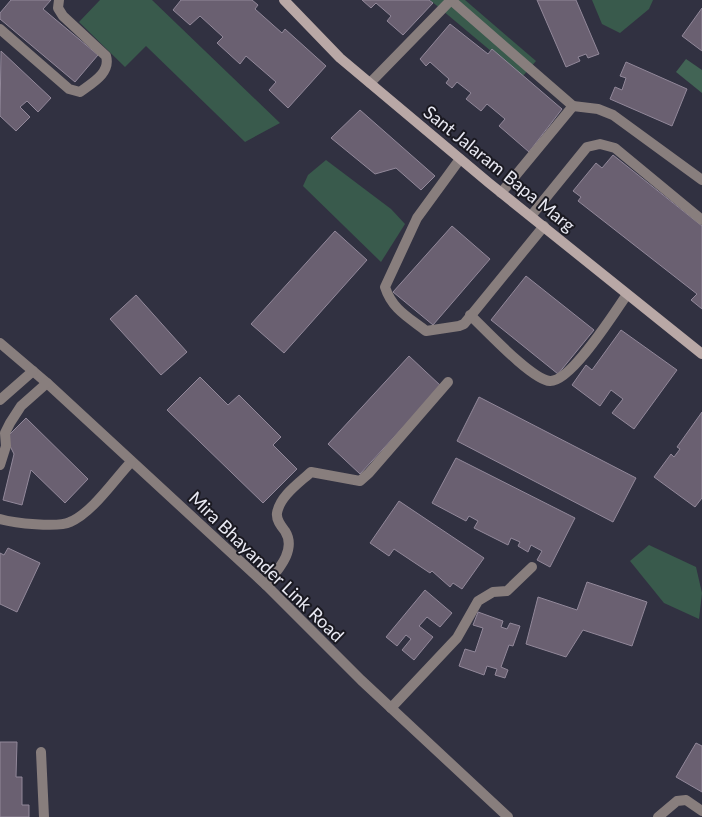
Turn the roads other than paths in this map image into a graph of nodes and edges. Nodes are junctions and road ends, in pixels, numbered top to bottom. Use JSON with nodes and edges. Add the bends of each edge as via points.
{"nodes":[{"id":1,"x":59,"y":0,"type":"edge"},
{"id":2,"x":284,"y":0,"type":"edge"},
{"id":3,"x":451,"y":0,"type":"edge"},
{"id":4,"x":0,"y":29,"type":"edge"},
{"id":5,"x":370,"y":84,"type":"junction"},
{"id":6,"x":573,"y":106,"type":"junction"},
{"id":7,"x":460,"y":159,"type":"junction"},
{"id":8,"x":700,"y":174,"type":"edge"},
{"id":9,"x":501,"y":193,"type":"junction"},
{"id":10,"x":532,"y":216,"type":"junction"},
{"id":11,"x":702,"y":220,"type":"edge"},
{"id":12,"x":544,"y":226,"type":"junction"},
{"id":13,"x":626,"y":296,"type":"junction"},
{"id":14,"x":470,"y":315,"type":"junction"},
{"id":15,"x":0,"y":343,"type":"edge"},
{"id":16,"x":702,"y":354,"type":"edge"},
{"id":17,"x":33,"y":371,"type":"junction"},
{"id":18,"x":47,"y":382,"type":"junction"},
{"id":19,"x":448,"y":382,"type":"dead end"},
{"id":20,"x":0,"y":400,"type":"edge"},
{"id":21,"x":131,"y":462,"type":"junction"},
{"id":22,"x":0,"y":465,"type":"edge"},
{"id":23,"x":0,"y":519,"type":"edge"},
{"id":24,"x":532,"y":568,"type":"dead end"},
{"id":25,"x":266,"y":584,"type":"junction"},
{"id":26,"x":391,"y":708,"type":"junction"},
{"id":27,"x":41,"y":752,"type":"dead end"},
{"id":28,"x":702,"y":811,"type":"edge"},
{"id":29,"x":44,"y":817,"type":"edge"},
{"id":30,"x":508,"y":817,"type":"edge"},
{"id":31,"x":659,"y":817,"type":"edge"}],
"edges":[{"from":1,"to":4,"type":"street","via":[[58,8],[63,16],[106,56],[108,63],[106,71],[80,92],[69,89]]},
{"from":2,"to":5,"type":"street","name":"Sant Jalaram Bapa Marg"},
{"from":3,"to":5,"type":"street"},
{"from":3,"to":6,"type":"street"},
{"from":5,"to":7,"type":"street","name":"Sant Jalaram Bapa Marg"},
{"from":6,"to":8,"type":"street","via":[[598,109],[613,115]]},
{"from":6,"to":9,"type":"street"},
{"from":7,"to":9,"type":"street","name":"Sant Jalaram Bapa Marg"},
{"from":7,"to":14,"type":"street","via":[[417,218],[385,287],[389,301],[426,331],[459,326]]},
{"from":9,"to":10,"type":"street","name":"Sant Jalaram Bapa Marg"},
{"from":10,"to":11,"type":"street","via":[[587,147],[600,144],[615,148]]},
{"from":10,"to":12,"type":"street","name":"Sant Jalaram Bapa Marg"},
{"from":12,"to":13,"type":"street","name":"Sant Jalaram Bapa Marg"},
{"from":12,"to":14,"type":"street"},
{"from":13,"to":14,"type":"street","via":[[596,340],[571,369],[561,378],[550,381],[533,374]]},
{"from":13,"to":16,"type":"street","name":"Sant Jalaram Bapa Marg"},
{"from":15,"to":17,"type":"street","name":"Mira Bhayander Link Road"},
{"from":17,"to":18,"type":"street","name":"Mira Bhayander Link Road"},
{"from":17,"to":20,"type":"street"},
{"from":18,"to":21,"type":"street","name":"Mira Bhayander Link Road"},
{"from":18,"to":22,"type":"street","via":[[21,406],[10,423],[5,433],[6,446]]},
{"from":19,"to":25,"type":"street","via":[[360,481],[311,472],[285,496],[277,513],[289,546],[283,563]]},
{"from":21,"to":23,"type":"street","via":[[86,512],[68,523],[17,523]]},
{"from":21,"to":25,"type":"street","name":"Mira Bhayander Link Road"},
{"from":24,"to":26,"type":"street","via":[[507,591],[493,592],[478,601],[457,638]]},
{"from":25,"to":26,"type":"street","name":"Mira Bhayander Link Road"},
{"from":26,"to":30,"type":"street","name":"Mira Bhayander Link Road"},
{"from":27,"to":29,"type":"street"},
{"from":28,"to":31,"type":"street","via":[[686,800],[677,801]]}]}
